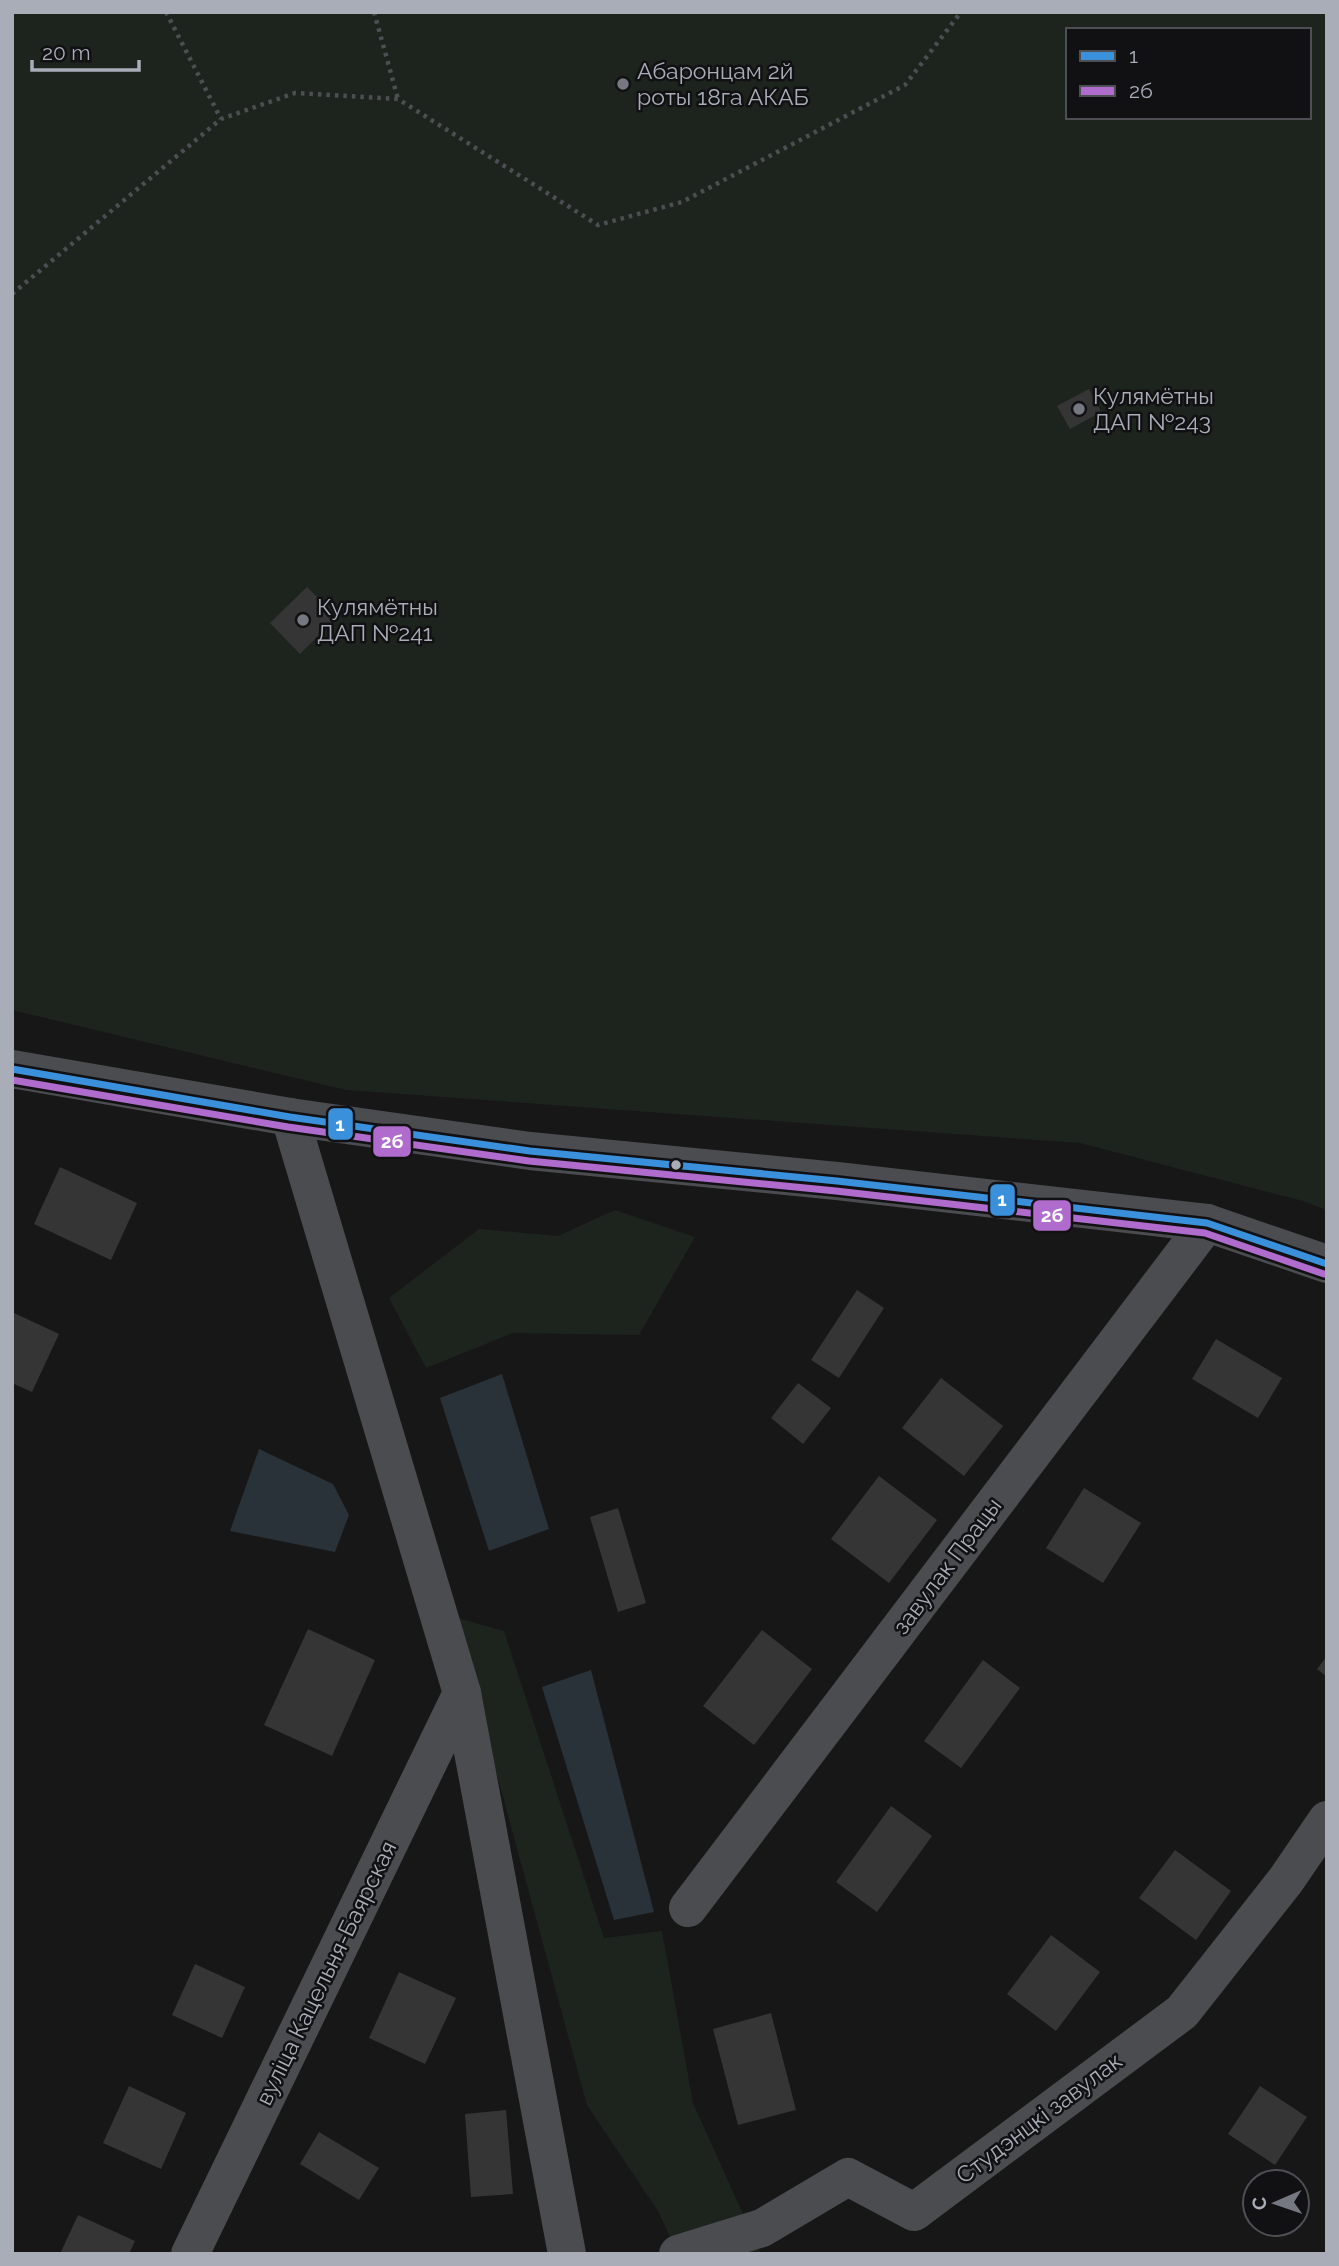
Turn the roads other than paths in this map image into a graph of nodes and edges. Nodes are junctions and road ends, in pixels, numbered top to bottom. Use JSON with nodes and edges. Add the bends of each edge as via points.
{"nodes":[{"id":1,"x":12,"y":1069,"type":"edge"},
{"id":2,"x":290,"y":1117,"type":"junction"},
{"id":3,"x":1207,"y":1223,"type":"junction"},
{"id":4,"x":1327,"y":1264,"type":"edge"},
{"id":5,"x":462,"y":1693,"type":"junction"},
{"id":6,"x":1327,"y":1820,"type":"edge"},
{"id":7,"x":688,"y":1908,"type":"dead end"},
{"id":8,"x":190,"y":2254,"type":"edge"},
{"id":9,"x":567,"y":2254,"type":"edge"},
{"id":10,"x":678,"y":2254,"type":"edge"}],
"edges":[{"from":1,"to":2,"type":"street"},
{"from":2,"to":3,"type":"street","via":[[530,1151]]},
{"from":2,"to":5,"type":"street"},
{"from":3,"to":4,"type":"street"},
{"from":3,"to":7,"type":"street","name":"завулак Працы"},
{"from":5,"to":8,"type":"street","name":"вуліца Кацельня-Баярская"},
{"from":5,"to":9,"type":"street"},
{"from":6,"to":10,"type":"street","name":"Студэнцкі завулак","via":[[1182,2012],[914,2212],[848,2178],[762,2228]]}]}
